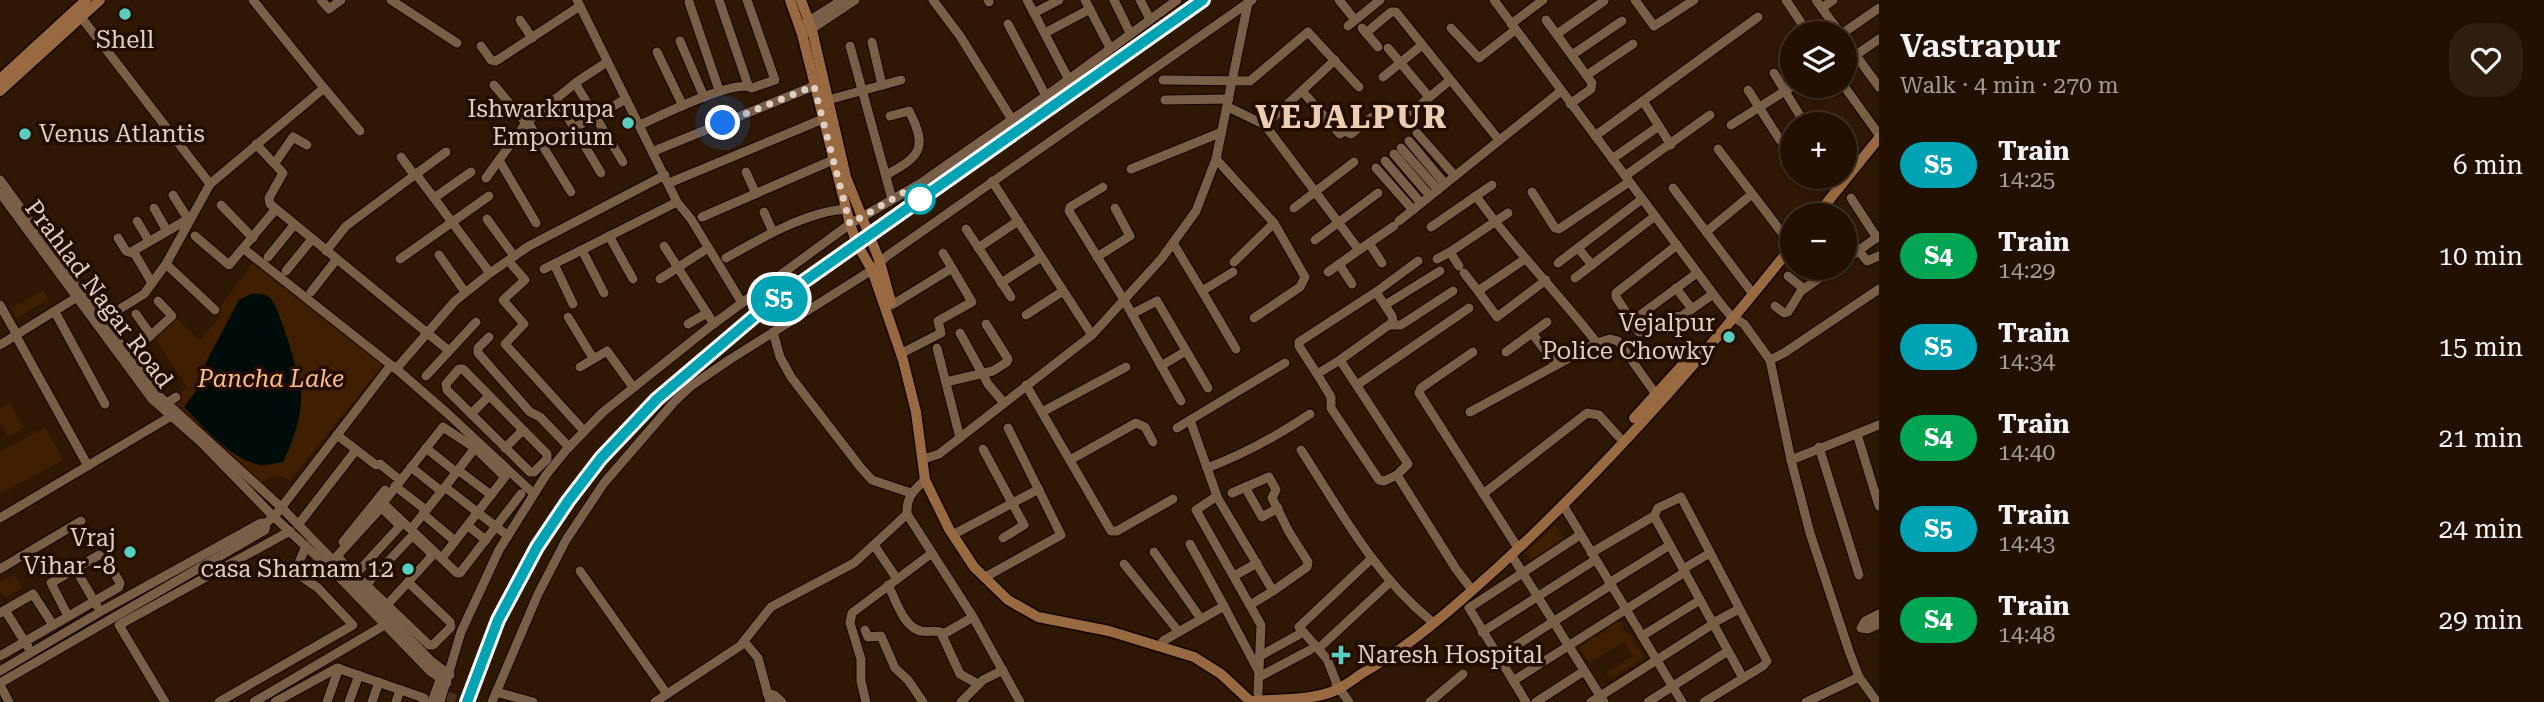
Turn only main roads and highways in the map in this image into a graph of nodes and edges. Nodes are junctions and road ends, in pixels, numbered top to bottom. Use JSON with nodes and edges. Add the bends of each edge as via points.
{"nodes":[{"id":1,"x":100,"y":0,"type":"edge"},
{"id":2,"x":790,"y":0,"type":"edge"},
{"id":3,"x":801,"y":0,"type":"edge"},
{"id":4,"x":84,"y":6,"type":"edge"},
{"id":5,"x":805,"y":28,"type":"junction"},
{"id":6,"x":0,"y":79,"type":"edge"},
{"id":7,"x":0,"y":91,"type":"edge"},
{"id":8,"x":1878,"y":133,"type":"edge"},
{"id":9,"x":1857,"y":157,"type":"edge"},
{"id":10,"x":1830,"y":189,"type":"edge"},
{"id":11,"x":1819,"y":203,"type":"edge"},
{"id":12,"x":1830,"y":203,"type":"edge"},
{"id":13,"x":1780,"y":255,"type":"edge"},
{"id":14,"x":1780,"y":256,"type":"edge"},
{"id":15,"x":876,"y":266,"type":"junction"},
{"id":16,"x":1732,"y":316,"type":"junction"},
{"id":17,"x":926,"y":459,"type":"junction"},
{"id":18,"x":1518,"y":548,"type":"junction"},
{"id":19,"x":1337,"y":685,"type":"junction"},
{"id":20,"x":1251,"y":698,"type":"edge"}],
"edges":[{"from":1,"to":4,"type":"main road"},
{"from":2,"to":5,"type":"main road"},
{"from":3,"to":5,"type":"main road"},
{"from":4,"to":6,"type":"main road"},
{"from":4,"to":7,"type":"main road"},
{"from":5,"to":15,"type":"main road"},
{"from":5,"to":15,"type":"main road","via":[[814,86],[850,224],[858,244]]},
{"from":8,"to":9,"type":"main road"},
{"from":8,"to":12,"type":"main road"},
{"from":10,"to":11,"type":"main road"},
{"from":13,"to":16,"type":"main road"},
{"from":14,"to":16,"type":"main road"},
{"from":15,"to":17,"type":"main road"},
{"from":15,"to":17,"type":"main road","via":[[906,351],[921,411]]},
{"from":16,"to":18,"type":"main road","via":[[1563,505]]},
{"from":16,"to":18,"type":"main road","via":[[1655,393]]},
{"from":17,"to":20,"type":"main road","via":[[930,478],[958,532],[978,564],[1011,596],[1040,612],[1110,626],[1196,652],[1224,670]]},
{"from":17,"to":20,"type":"main road","via":[[925,480],[950,529],[974,567],[1008,600],[1038,617],[1109,631],[1194,657]]},
{"from":18,"to":19,"type":"main road","via":[[1388,653]]},
{"from":18,"to":19,"type":"main road","via":[[1445,615],[1390,657]]},
{"from":19,"to":20,"type":"main road"}]}
